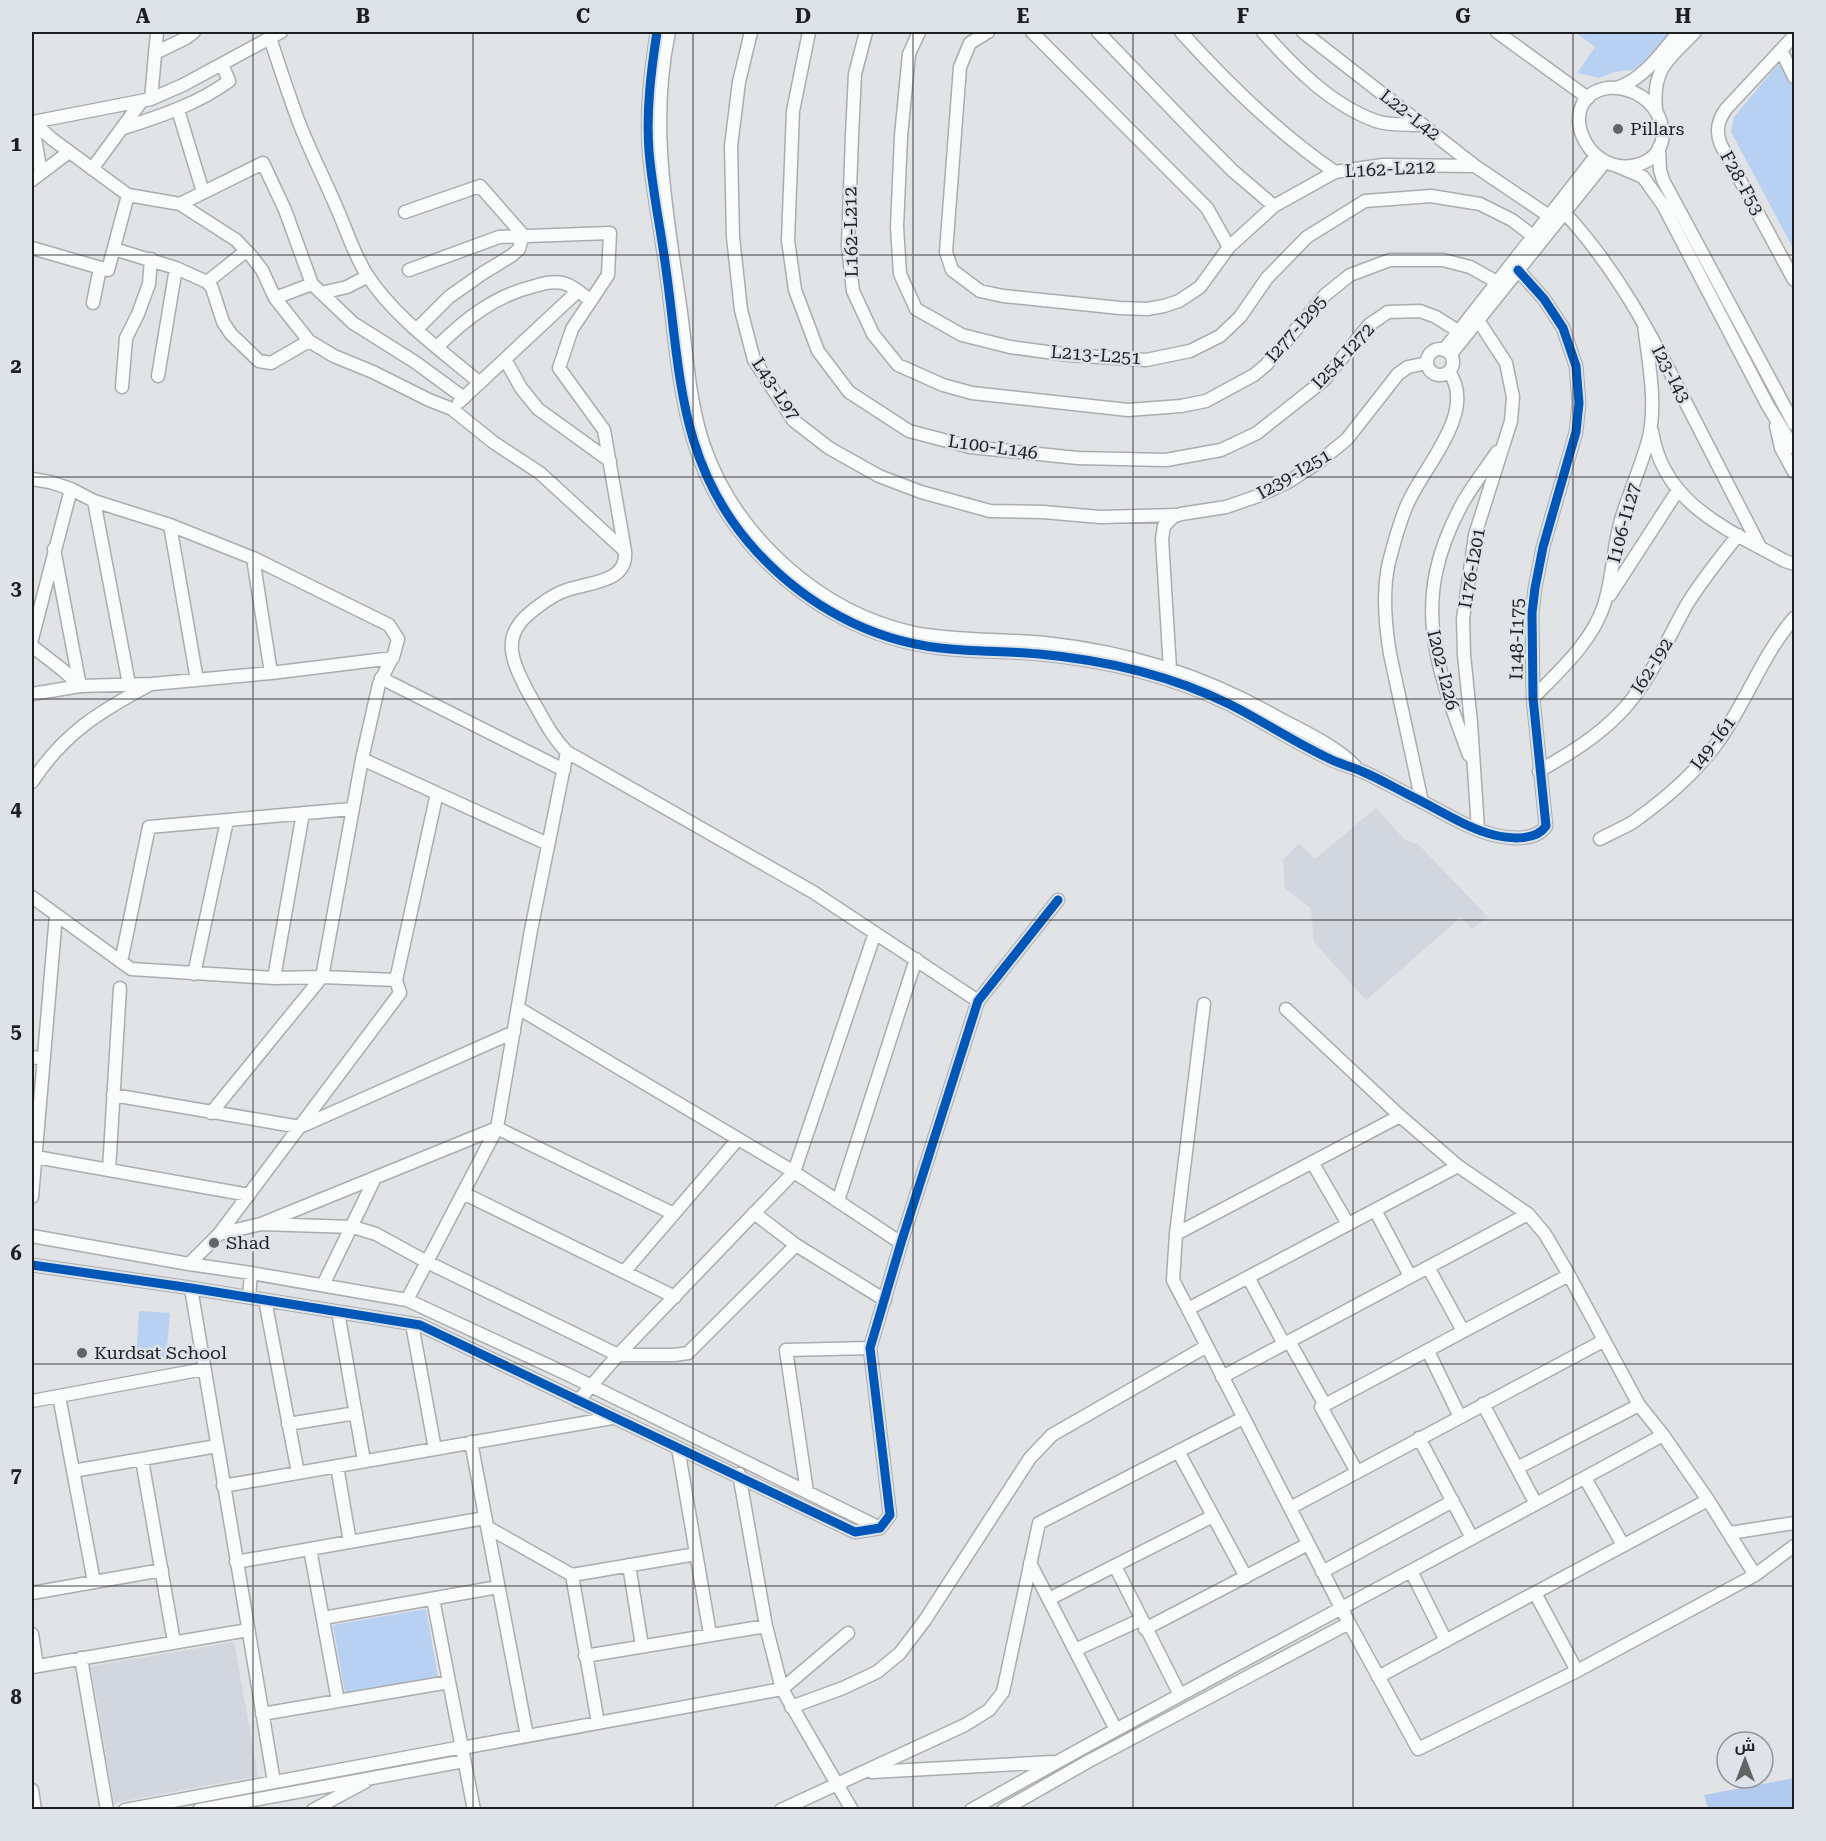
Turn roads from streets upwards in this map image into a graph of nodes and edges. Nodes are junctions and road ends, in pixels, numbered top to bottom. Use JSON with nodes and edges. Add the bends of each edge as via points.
{"nodes":[{"id":1,"x":157,"y":32,"type":"edge"},
{"id":2,"x":194,"y":32,"type":"edge"},
{"id":3,"x":657,"y":32,"type":"edge"},
{"id":4,"x":669,"y":32,"type":"edge"},
{"id":5,"x":751,"y":32,"type":"edge"},
{"id":6,"x":809,"y":32,"type":"edge"},
{"id":7,"x":866,"y":32,"type":"edge"},
{"id":8,"x":919,"y":32,"type":"edge"},
{"id":9,"x":988,"y":32,"type":"edge"},
{"id":10,"x":1032,"y":32,"type":"edge"},
{"id":11,"x":1098,"y":32,"type":"edge"},
{"id":12,"x":1180,"y":32,"type":"edge"},
{"id":13,"x":1263,"y":32,"type":"edge"},
{"id":14,"x":1303,"y":32,"type":"edge"},
{"id":15,"x":1497,"y":32,"type":"edge"},
{"id":16,"x":1679,"y":32,"type":"edge"},
{"id":17,"x":1695,"y":32,"type":"edge"},
{"id":18,"x":275,"y":35,"type":"edge"},
{"id":19,"x":1794,"y":36,"type":"edge"},
{"id":20,"x":1781,"y":50,"type":"junction"},
{"id":21,"x":155,"y":53,"type":"junction"},
{"id":22,"x":222,"y":64,"type":"junction"},
{"id":23,"x":1794,"y":77,"type":"edge"},
{"id":24,"x":1616,"y":88,"type":"junction"},
{"id":25,"x":1588,"y":98,"type":"junction"},
{"id":26,"x":146,"y":100,"type":"junction"},
{"id":27,"x":178,"y":110,"type":"junction"},
{"id":28,"x":1656,"y":110,"type":"junction"},
{"id":29,"x":32,"y":119,"type":"edge"},
{"id":30,"x":1424,"y":125,"type":"junction"},
{"id":31,"x":121,"y":129,"type":"junction"},
{"id":32,"x":52,"y":139,"type":"junction"},
{"id":33,"x":34,"y":145,"type":"edge"},
{"id":34,"x":1659,"y":147,"type":"junction"},
{"id":35,"x":69,"y":152,"type":"junction"},
{"id":36,"x":1600,"y":159,"type":"junction"},
{"id":37,"x":1475,"y":166,"type":"junction"},
{"id":38,"x":1617,"y":166,"type":"junction"},
{"id":39,"x":92,"y":169,"type":"junction"},
{"id":40,"x":1335,"y":172,"type":"junction"},
{"id":41,"x":36,"y":177,"type":"edge"},
{"id":42,"x":203,"y":192,"type":"junction"},
{"id":43,"x":128,"y":195,"type":"junction"},
{"id":44,"x":180,"y":204,"type":"junction"},
{"id":45,"x":1274,"y":206,"type":"junction"},
{"id":46,"x":405,"y":212,"type":"dead end"},
{"id":47,"x":1564,"y":212,"type":"junction"},
{"id":48,"x":1549,"y":216,"type":"junction"},
{"id":49,"x":523,"y":235,"type":"junction"},
{"id":50,"x":1533,"y":236,"type":"junction"},
{"id":51,"x":1229,"y":247,"type":"junction"},
{"id":52,"x":32,"y":248,"type":"edge"},
{"id":53,"x":114,"y":249,"type":"junction"},
{"id":54,"x":246,"y":250,"type":"junction"},
{"id":55,"x":151,"y":259,"type":"junction"},
{"id":56,"x":100,"y":268,"type":"junction"},
{"id":57,"x":176,"y":268,"type":"junction"},
{"id":58,"x":410,"y":270,"type":"dead end"},
{"id":59,"x":1518,"y":270,"type":"junction"},
{"id":60,"x":368,"y":276,"type":"junction"},
{"id":61,"x":1794,"y":280,"type":"edge"},
{"id":62,"x":207,"y":282,"type":"junction"},
{"id":63,"x":1497,"y":282,"type":"junction"},
{"id":64,"x":312,"y":284,"type":"junction"},
{"id":65,"x":578,"y":291,"type":"junction"},
{"id":66,"x":321,"y":293,"type":"junction"},
{"id":67,"x":275,"y":298,"type":"junction"},
{"id":68,"x":591,"y":301,"type":"junction"},
{"id":69,"x":93,"y":303,"type":"dead end"},
{"id":70,"x":1478,"y":320,"type":"junction"},
{"id":71,"x":1644,"y":324,"type":"junction"},
{"id":72,"x":417,"y":329,"type":"junction"},
{"id":73,"x":1458,"y":331,"type":"junction"},
{"id":74,"x":309,"y":341,"type":"junction"},
{"id":75,"x":437,"y":347,"type":"junction"},
{"id":76,"x":680,"y":350,"type":"junction"},
{"id":77,"x":1447,"y":352,"type":"junction"},
{"id":78,"x":505,"y":359,"type":"junction"},
{"id":79,"x":1427,"y":363,"type":"junction"},
{"id":80,"x":1449,"y":372,"type":"junction"},
{"id":81,"x":158,"y":376,"type":"dead end"},
{"id":82,"x":480,"y":382,"type":"junction"},
{"id":83,"x":122,"y":387,"type":"dead end"},
{"id":84,"x":464,"y":398,"type":"junction"},
{"id":85,"x":452,"y":409,"type":"junction"},
{"id":86,"x":1128,"y":410,"type":"joint"},
{"id":87,"x":1774,"y":416,"type":"junction"},
{"id":88,"x":1651,"y":424,"type":"junction"},
{"id":89,"x":1794,"y":424,"type":"edge"},
{"id":90,"x":1504,"y":441,"type":"junction"},
{"id":91,"x":1794,"y":448,"type":"edge"},
{"id":92,"x":1166,"y":460,"type":"joint"},
{"id":93,"x":610,"y":461,"type":"junction"},
{"id":94,"x":1794,"y":472,"type":"edge"},
{"id":95,"x":32,"y":480,"type":"edge"},
{"id":96,"x":71,"y":489,"type":"junction"},
{"id":97,"x":1678,"y":490,"type":"junction"},
{"id":98,"x":94,"y":501,"type":"junction"},
{"id":99,"x":1177,"y":515,"type":"junction"},
{"id":100,"x":170,"y":525,"type":"junction"},
{"id":101,"x":1738,"y":535,"type":"junction"},
{"id":102,"x":1760,"y":547,"type":"junction"},
{"id":103,"x":54,"y":549,"type":"junction"},
{"id":104,"x":625,"y":551,"type":"junction"},
{"id":105,"x":253,"y":558,"type":"junction"},
{"id":106,"x":1794,"y":564,"type":"edge"},
{"id":107,"x":1604,"y":605,"type":"junction"},
{"id":108,"x":1794,"y":618,"type":"edge"},
{"id":109,"x":32,"y":639,"type":"edge"},
{"id":110,"x":32,"y":646,"type":"edge"},
{"id":111,"x":393,"y":658,"type":"junction"},
{"id":112,"x":271,"y":673,"type":"junction"},
{"id":113,"x":1169,"y":674,"type":"junction"},
{"id":114,"x":381,"y":678,"type":"junction"},
{"id":115,"x":197,"y":680,"type":"junction"},
{"id":116,"x":129,"y":684,"type":"junction"},
{"id":117,"x":152,"y":684,"type":"junction"},
{"id":118,"x":80,"y":686,"type":"junction"},
{"id":119,"x":32,"y":694,"type":"edge"},
{"id":120,"x":1533,"y":698,"type":"junction"},
{"id":121,"x":567,"y":752,"type":"junction"},
{"id":122,"x":362,"y":759,"type":"junction"},
{"id":123,"x":564,"y":770,"type":"junction"},
{"id":124,"x":1474,"y":770,"type":"junction"},
{"id":125,"x":1539,"y":771,"type":"junction"},
{"id":126,"x":32,"y":782,"type":"edge"},
{"id":127,"x":437,"y":793,"type":"junction"},
{"id":128,"x":1422,"y":802,"type":"junction"},
{"id":129,"x":351,"y":809,"type":"junction"},
{"id":130,"x":303,"y":813,"type":"junction"},
{"id":131,"x":227,"y":821,"type":"junction"},
{"id":132,"x":1478,"y":829,"type":"junction"},
{"id":133,"x":1600,"y":839,"type":"dead end"},
{"id":134,"x":549,"y":844,"type":"junction"},
{"id":135,"x":32,"y":897,"type":"edge"},
{"id":136,"x":1058,"y":900,"type":"dead end"},
{"id":137,"x":56,"y":915,"type":"junction"},
{"id":138,"x":875,"y":933,"type":"junction"},
{"id":139,"x":916,"y":959,"type":"junction"},
{"id":140,"x":120,"y":962,"type":"junction"},
{"id":141,"x":194,"y":974,"type":"junction"},
{"id":142,"x":322,"y":977,"type":"junction"},
{"id":143,"x":274,"y":978,"type":"junction"},
{"id":144,"x":396,"y":980,"type":"junction"},
{"id":145,"x":120,"y":988,"type":"dead end"},
{"id":146,"x":978,"y":1001,"type":"junction"},
{"id":147,"x":1204,"y":1004,"type":"dead end"},
{"id":148,"x":518,"y":1008,"type":"junction"},
{"id":149,"x":1286,"y":1009,"type":"dead end"},
{"id":150,"x":514,"y":1032,"type":"junction"},
{"id":151,"x":38,"y":1058,"type":"edge"},
{"id":152,"x":113,"y":1095,"type":"junction"},
{"id":153,"x":211,"y":1113,"type":"junction"},
{"id":154,"x":1400,"y":1116,"type":"junction"},
{"id":155,"x":300,"y":1127,"type":"junction"},
{"id":156,"x":497,"y":1128,"type":"junction"},
{"id":157,"x":738,"y":1139,"type":"junction"},
{"id":158,"x":36,"y":1157,"type":"junction"},
{"id":159,"x":1312,"y":1162,"type":"junction"},
{"id":160,"x":1458,"y":1166,"type":"junction"},
{"id":161,"x":109,"y":1170,"type":"junction"},
{"id":162,"x":794,"y":1172,"type":"junction"},
{"id":163,"x":375,"y":1178,"type":"junction"},
{"id":164,"x":463,"y":1192,"type":"junction"},
{"id":165,"x":249,"y":1195,"type":"junction"},
{"id":166,"x":32,"y":1197,"type":"edge"},
{"id":167,"x":838,"y":1201,"type":"junction"},
{"id":168,"x":1375,"y":1210,"type":"junction"},
{"id":169,"x":754,"y":1213,"type":"junction"},
{"id":170,"x":674,"y":1214,"type":"junction"},
{"id":171,"x":1528,"y":1214,"type":"junction"},
{"id":172,"x":261,"y":1224,"type":"junction"},
{"id":173,"x":1348,"y":1224,"type":"junction"},
{"id":174,"x":353,"y":1227,"type":"junction"},
{"id":175,"x":219,"y":1234,"type":"junction"},
{"id":176,"x":1176,"y":1234,"type":"junction"},
{"id":177,"x":32,"y":1236,"type":"edge"},
{"id":178,"x":901,"y":1243,"type":"junction"},
{"id":179,"x":796,"y":1245,"type":"junction"},
{"id":180,"x":427,"y":1262,"type":"junction"},
{"id":181,"x":189,"y":1264,"type":"junction"},
{"id":182,"x":32,"y":1265,"type":"edge"},
{"id":183,"x":1428,"y":1267,"type":"junction"},
{"id":184,"x":624,"y":1272,"type":"junction"},
{"id":185,"x":251,"y":1273,"type":"junction"},
{"id":186,"x":1569,"y":1275,"type":"junction"},
{"id":187,"x":1410,"y":1276,"type":"junction"},
{"id":188,"x":1248,"y":1277,"type":"junction"},
{"id":189,"x":323,"y":1285,"type":"junction"},
{"id":190,"x":192,"y":1288,"type":"junction"},
{"id":191,"x":249,"y":1297,"type":"junction"},
{"id":192,"x":675,"y":1297,"type":"junction"},
{"id":193,"x":265,"y":1300,"type":"junction"},
{"id":194,"x":407,"y":1300,"type":"junction"},
{"id":195,"x":885,"y":1300,"type":"junction"},
{"id":196,"x":1188,"y":1309,"type":"junction"},
{"id":197,"x":338,"y":1312,"type":"junction"},
{"id":198,"x":412,"y":1324,"type":"junction"},
{"id":199,"x":1463,"y":1332,"type":"junction"},
{"id":200,"x":1603,"y":1341,"type":"junction"},
{"id":201,"x":1286,"y":1342,"type":"junction"},
{"id":202,"x":1207,"y":1346,"type":"junction"},
{"id":203,"x":870,"y":1348,"type":"junction"},
{"id":204,"x":1428,"y":1351,"type":"junction"},
{"id":205,"x":618,"y":1355,"type":"junction"},
{"id":206,"x":204,"y":1369,"type":"junction"},
{"id":207,"x":1222,"y":1377,"type":"junction"},
{"id":208,"x":590,"y":1386,"type":"junction"},
{"id":209,"x":59,"y":1396,"type":"junction"},
{"id":210,"x":32,"y":1401,"type":"edge"},
{"id":211,"x":578,"y":1401,"type":"junction"},
{"id":212,"x":1483,"y":1404,"type":"junction"},
{"id":213,"x":1325,"y":1405,"type":"junction"},
{"id":214,"x":1638,"y":1405,"type":"junction"},
{"id":215,"x":356,"y":1413,"type":"junction"},
{"id":216,"x":1460,"y":1417,"type":"junction"},
{"id":217,"x":612,"y":1418,"type":"junction"},
{"id":218,"x":1243,"y":1418,"type":"junction"},
{"id":219,"x":288,"y":1424,"type":"junction"},
{"id":220,"x":1663,"y":1435,"type":"junction"},
{"id":221,"x":1419,"y":1438,"type":"junction"},
{"id":222,"x":471,"y":1442,"type":"junction"},
{"id":223,"x":217,"y":1446,"type":"junction"},
{"id":224,"x":678,"y":1448,"type":"junction"},
{"id":225,"x":435,"y":1449,"type":"junction"},
{"id":226,"x":1178,"y":1451,"type":"junction"},
{"id":227,"x":142,"y":1460,"type":"junction"},
{"id":228,"x":364,"y":1461,"type":"junction"},
{"id":229,"x":748,"y":1463,"type":"junction"},
{"id":230,"x":337,"y":1466,"type":"junction"},
{"id":231,"x":1517,"y":1468,"type":"junction"},
{"id":232,"x":73,"y":1471,"type":"junction"},
{"id":233,"x":1357,"y":1472,"type":"junction"},
{"id":234,"x":298,"y":1473,"type":"junction"},
{"id":235,"x":1585,"y":1478,"type":"junction"},
{"id":236,"x":738,"y":1479,"type":"junction"},
{"id":237,"x":223,"y":1486,"type":"junction"},
{"id":238,"x":807,"y":1492,"type":"junction"},
{"id":239,"x":1708,"y":1500,"type":"junction"},
{"id":240,"x":1453,"y":1501,"type":"junction"},
{"id":241,"x":1536,"y":1504,"type":"junction"},
{"id":242,"x":1290,"y":1508,"type":"junction"},
{"id":243,"x":1214,"y":1516,"type":"junction"},
{"id":244,"x":486,"y":1523,"type":"junction"},
{"id":245,"x":1794,"y":1523,"type":"edge"},
{"id":246,"x":880,"y":1528,"type":"junction"},
{"id":247,"x":1730,"y":1533,"type":"junction"},
{"id":248,"x":1472,"y":1538,"type":"junction"},
{"id":249,"x":350,"y":1542,"type":"junction"},
{"id":250,"x":1308,"y":1544,"type":"junction"},
{"id":251,"x":1623,"y":1545,"type":"junction"},
{"id":252,"x":1794,"y":1546,"type":"edge"},
{"id":253,"x":310,"y":1549,"type":"junction"},
{"id":254,"x":696,"y":1554,"type":"junction"},
{"id":255,"x":236,"y":1562,"type":"junction"},
{"id":256,"x":1030,"y":1563,"type":"junction"},
{"id":257,"x":629,"y":1565,"type":"junction"},
{"id":258,"x":1115,"y":1566,"type":"junction"},
{"id":259,"x":162,"y":1570,"type":"junction"},
{"id":260,"x":1322,"y":1572,"type":"junction"},
{"id":261,"x":1411,"y":1572,"type":"junction"},
{"id":262,"x":572,"y":1575,"type":"junction"},
{"id":263,"x":1755,"y":1575,"type":"junction"},
{"id":264,"x":1246,"y":1577,"type":"junction"},
{"id":265,"x":94,"y":1582,"type":"junction"},
{"id":266,"x":498,"y":1587,"type":"junction"},
{"id":267,"x":32,"y":1593,"type":"edge"},
{"id":268,"x":1535,"y":1593,"type":"junction"},
{"id":269,"x":433,"y":1599,"type":"junction"},
{"id":270,"x":1049,"y":1599,"type":"junction"},
{"id":271,"x":1341,"y":1609,"type":"junction"},
{"id":272,"x":323,"y":1618,"type":"junction"},
{"id":273,"x":1348,"y":1623,"type":"junction"},
{"id":274,"x":1143,"y":1624,"type":"junction"},
{"id":275,"x":766,"y":1626,"type":"junction"},
{"id":276,"x":248,"y":1630,"type":"junction"},
{"id":277,"x":848,"y":1633,"type":"dead end"},
{"id":278,"x":32,"y":1634,"type":"edge"},
{"id":279,"x":710,"y":1634,"type":"junction"},
{"id":280,"x":1446,"y":1641,"type":"junction"},
{"id":281,"x":174,"y":1642,"type":"junction"},
{"id":282,"x":642,"y":1646,"type":"junction"},
{"id":283,"x":1075,"y":1650,"type":"junction"},
{"id":284,"x":585,"y":1656,"type":"junction"},
{"id":285,"x":81,"y":1658,"type":"junction"},
{"id":286,"x":34,"y":1666,"type":"edge"},
{"id":287,"x":1577,"y":1671,"type":"junction"},
{"id":288,"x":1378,"y":1677,"type":"junction"},
{"id":289,"x":449,"y":1683,"type":"junction"},
{"id":290,"x":782,"y":1689,"type":"junction"},
{"id":291,"x":1180,"y":1695,"type":"junction"},
{"id":292,"x":338,"y":1701,"type":"junction"},
{"id":293,"x":791,"y":1707,"type":"junction"},
{"id":294,"x":262,"y":1714,"type":"junction"},
{"id":295,"x":598,"y":1723,"type":"junction"},
{"id":296,"x":1115,"y":1728,"type":"junction"},
{"id":297,"x":527,"y":1736,"type":"junction"},
{"id":298,"x":463,"y":1752,"type":"junction"},
{"id":299,"x":1056,"y":1762,"type":"junction"},
{"id":300,"x":863,"y":1772,"type":"junction"},
{"id":301,"x":374,"y":1777,"type":"junction"},
{"id":302,"x":274,"y":1782,"type":"junction"},
{"id":303,"x":838,"y":1784,"type":"junction"},
{"id":304,"x":32,"y":1790,"type":"edge"},
{"id":305,"x":35,"y":1809,"type":"edge"},
{"id":306,"x":107,"y":1809,"type":"edge"},
{"id":307,"x":125,"y":1809,"type":"edge"},
{"id":308,"x":199,"y":1809,"type":"edge"},
{"id":309,"x":313,"y":1809,"type":"edge"},
{"id":310,"x":474,"y":1809,"type":"edge"},
{"id":311,"x":781,"y":1809,"type":"edge"},
{"id":312,"x":852,"y":1809,"type":"edge"},
{"id":313,"x":971,"y":1809,"type":"edge"},
{"id":314,"x":1003,"y":1809,"type":"edge"}],
"edges":[{"from":1,"to":21,"type":"street"},
{"from":2,"to":21,"type":"street"},
{"from":3,"to":76,"type":"street","via":[[648,101],[648,149]]},
{"from":4,"to":76,"type":"street","via":[[659,139],[664,202],[674,256]]},
{"from":5,"to":99,"type":"street","name":"L43-L97","via":[[739,82],[731,146],[733,237],[741,310],[754,360],[793,420],[829,448],[879,476],[990,511],[1100,517]]},
{"from":6,"to":92,"type":"street","name":"L100-L146","via":[[793,111],[788,240],[795,290],[818,351],[849,392],[909,431],[970,447],[1078,458]]},
{"from":7,"to":86,"type":"street","name":"L162-L212","via":[[855,74],[848,246],[853,291],[873,334],[898,365],[943,385],[972,393]]},
{"from":8,"to":50,"type":"street","name":"L213-L251","via":[[909,54],[901,136],[897,227],[900,274],[916,309],[962,335],[1010,347],[1070,355],[1146,360],[1190,351],[1220,336],[1240,317],[1267,278],[1307,237],[1365,201],[1431,196],[1480,204]]},
{"from":9,"to":51,"type":"street","via":[[970,43],[960,67],[946,252],[952,270],[980,291],[1003,296],[1148,309],[1179,301],[1200,287]]},
{"from":10,"to":51,"type":"street","via":[[1207,208]]},
{"from":11,"to":45,"type":"street","via":[[1233,171]]},
{"from":12,"to":40,"type":"street","name":"L162-L212","via":[[1293,141]]},
{"from":13,"to":30,"type":"street","via":[[1300,71],[1339,103],[1378,122]]},
{"from":14,"to":30,"type":"street","name":"L22-L42"},
{"from":15,"to":25,"type":"street"},
{"from":16,"to":24,"type":"street","via":[[1642,75]]},
{"from":17,"to":28,"type":"street","via":[[1668,59],[1658,76]]},
{"from":18,"to":22,"type":"street"},
{"from":18,"to":60,"type":"street","via":[[298,120]]},
{"from":19,"to":20,"type":"street","name":"F28-F53"},
{"from":20,"to":23,"type":"street"},
{"from":20,"to":61,"type":"street","name":"F28-F53","via":[[1726,109],[1718,132],[1721,145]]},
{"from":21,"to":26,"type":"street"},
{"from":22,"to":26,"type":"street"},
{"from":22,"to":27,"type":"street","via":[[229,81]]},
{"from":24,"to":25,"type":"street","via":[[1601,89]]},
{"from":24,"to":28,"type":"street","via":[[1636,93]]},
{"from":25,"to":36,"type":"street","via":[[1581,110],[1580,126],[1586,146]]},
{"from":26,"to":29,"type":"street"},
{"from":26,"to":31,"type":"street"},
{"from":27,"to":31,"type":"street"},
{"from":27,"to":42,"type":"street"},
{"from":28,"to":34,"type":"street","via":[[1662,128]]},
{"from":29,"to":32,"type":"street"},
{"from":29,"to":33,"type":"street"},
{"from":30,"to":37,"type":"street","name":"L22-L42"},
{"from":31,"to":39,"type":"street"},
{"from":32,"to":33,"type":"street"},
{"from":32,"to":35,"type":"street"},
{"from":33,"to":41,"type":"street"},
{"from":34,"to":38,"type":"street","via":[[1640,164]]},
{"from":34,"to":89,"type":"street","via":[[1663,180]]},
{"from":35,"to":39,"type":"street"},
{"from":35,"to":41,"type":"street"},
{"from":36,"to":38,"type":"street"},
{"from":36,"to":47,"type":"street"},
{"from":36,"to":48,"type":"street"},
{"from":37,"to":40,"type":"street","name":"L162-L212","via":[[1383,165]]},
{"from":37,"to":48,"type":"street","name":"L22-L42"},
{"from":38,"to":87,"type":"street","via":[[1643,177],[1663,205]]},
{"from":39,"to":43,"type":"street"},
{"from":40,"to":45,"type":"street"},
{"from":42,"to":44,"type":"street"},
{"from":42,"to":64,"type":"street","via":[[263,163]]},
{"from":43,"to":44,"type":"street"},
{"from":43,"to":53,"type":"street"},
{"from":44,"to":54,"type":"street"},
{"from":45,"to":51,"type":"street"},
{"from":46,"to":49,"type":"street","via":[[480,186]]},
{"from":47,"to":59,"type":"street"},
{"from":47,"to":71,"type":"street","name":"I23-I43","via":[[1603,258]]},
{"from":48,"to":50,"type":"street"},
{"from":49,"to":58,"type":"street","via":[[487,240]]},
{"from":49,"to":68,"type":"street","via":[[610,233],[608,275]]},
{"from":49,"to":72,"type":"street","via":[[519,249],[449,297]]},
{"from":50,"to":63,"type":"street"},
{"from":52,"to":56,"type":"street"},
{"from":53,"to":55,"type":"street"},
{"from":53,"to":56,"type":"street","via":[[108,270]]},
{"from":54,"to":62,"type":"street"},
{"from":54,"to":67,"type":"street","via":[[262,270]]},
{"from":55,"to":57,"type":"street"},
{"from":55,"to":83,"type":"street","via":[[149,284],[126,338]]},
{"from":56,"to":69,"type":"street"},
{"from":57,"to":62,"type":"street"},
{"from":57,"to":81,"type":"street"},
{"from":59,"to":70,"type":"street"},
{"from":59,"to":120,"type":"street","name":"I148-I175","via":[[1563,328],[1576,366],[1579,403],[1576,432],[1535,588],[1531,640]]},
{"from":60,"to":66,"type":"street","via":[[347,287]]},
{"from":60,"to":72,"type":"street"},
{"from":62,"to":74,"type":"street","via":[[231,334],[259,361],[271,363]]},
{"from":63,"to":73,"type":"street"},
{"from":63,"to":86,"type":"street","name":"I277-I295","via":[[1470,267],[1443,260],[1390,260],[1350,275],[1325,295],[1254,375],[1206,400]]},
{"from":64,"to":66,"type":"street"},
{"from":64,"to":67,"type":"street"},
{"from":65,"to":68,"type":"street"},
{"from":65,"to":75,"type":"street","via":[[557,282],[511,293],[461,324]]},
{"from":65,"to":78,"type":"street"},
{"from":66,"to":84,"type":"street","via":[[353,323]]},
{"from":67,"to":74,"type":"street"},
{"from":68,"to":93,"type":"street","via":[[572,328],[559,368],[604,430]]},
{"from":70,"to":77,"type":"street"},
{"from":70,"to":90,"type":"street","name":"I176-I201","via":[[1509,371],[1513,411]]},
{"from":71,"to":88,"type":"street","name":"I106-I127"},
{"from":71,"to":102,"type":"street","name":"I23-I43"},
{"from":72,"to":75,"type":"street"},
{"from":73,"to":77,"type":"street"},
{"from":73,"to":92,"type":"street","name":"I254-I272","via":[[1420,311],[1388,312],[1369,325],[1324,380],[1257,433],[1221,450]]},
{"from":74,"to":85,"type":"street"},
{"from":75,"to":82,"type":"street"},
{"from":76,"to":113,"type":"street","name":"I148-I175","via":[[703,442],[729,498],[760,541],[818,590],[855,612],[914,633],[1066,646],[1134,659]]},
{"from":77,"to":79,"type":"street","via":[[1438,349],[1431,353]]},
{"from":77,"to":80,"type":"street","via":[[1453,364]]},
{"from":78,"to":82,"type":"street"},
{"from":78,"to":93,"type":"street","via":[[538,409]]},
{"from":79,"to":80,"type":"street","via":[[1437,375]]},
{"from":79,"to":99,"type":"street","name":"I239-I251","via":[[1398,374],[1347,439],[1303,473],[1243,502]]},
{"from":80,"to":128,"type":"street","via":[[1458,389],[1457,411],[1407,505],[1389,562],[1385,591],[1386,632]]},
{"from":82,"to":84,"type":"street"},
{"from":84,"to":85,"type":"street"},
{"from":85,"to":104,"type":"street","via":[[540,473]]},
{"from":87,"to":91,"type":"street"},
{"from":87,"to":94,"type":"street","via":[[1781,448]]},
{"from":88,"to":97,"type":"street","via":[[1657,454]]},
{"from":88,"to":107,"type":"street","name":"I106-I127","via":[[1621,519]]},
{"from":90,"to":124,"type":"street","name":"I176-I201","via":[[1475,535],[1463,619]]},
{"from":90,"to":124,"type":"street","name":"I202-I226","via":[[1454,520],[1436,570],[1431,602],[1433,638],[1443,682]]},
{"from":93,"to":104,"type":"street"},
{"from":95,"to":96,"type":"street"},
{"from":96,"to":98,"type":"street"},
{"from":96,"to":103,"type":"street"},
{"from":97,"to":101,"type":"street","via":[[1700,512]]},
{"from":97,"to":107,"type":"street"},
{"from":98,"to":100,"type":"street"},
{"from":98,"to":116,"type":"street"},
{"from":99,"to":113,"type":"street","via":[[1164,526],[1162,539]]},
{"from":100,"to":105,"type":"street"},
{"from":100,"to":115,"type":"street"},
{"from":101,"to":102,"type":"street"},
{"from":101,"to":125,"type":"street","name":"I62-I92","via":[[1705,577],[1623,710],[1587,742]]},
{"from":102,"to":106,"type":"street"},
{"from":103,"to":109,"type":"street"},
{"from":103,"to":118,"type":"street"},
{"from":104,"to":121,"type":"street","via":[[626,559],[619,572],[553,597],[526,616],[512,634],[512,654],[518,673],[550,733]]},
{"from":105,"to":111,"type":"street","via":[[389,625],[398,639]]},
{"from":105,"to":112,"type":"street"},
{"from":107,"to":120,"type":"street","name":"I106-I127","via":[[1581,647]]},
{"from":108,"to":133,"type":"street","name":"I49-I61","via":[[1779,636],[1719,740],[1691,772],[1632,823]]},
{"from":110,"to":118,"type":"street"},
{"from":111,"to":112,"type":"street"},
{"from":111,"to":114,"type":"street"},
{"from":112,"to":115,"type":"street"},
{"from":113,"to":128,"type":"street","name":"I148-I175","via":[[1223,688],[1331,747],[1360,771]]},
{"from":114,"to":122,"type":"street"},
{"from":114,"to":123,"type":"street"},
{"from":115,"to":117,"type":"street"},
{"from":116,"to":117,"type":"street"},
{"from":116,"to":118,"type":"street"},
{"from":117,"to":126,"type":"street","via":[[93,717],[69,736]]},
{"from":118,"to":119,"type":"street"},
{"from":120,"to":125,"type":"street","name":"I148-I175"},
{"from":121,"to":123,"type":"street"},
{"from":121,"to":138,"type":"street","via":[[813,892]]},
{"from":122,"to":127,"type":"street"},
{"from":122,"to":129,"type":"street"},
{"from":123,"to":134,"type":"street"},
{"from":124,"to":132,"type":"street","name":"I176-I201"},
{"from":125,"to":132,"type":"street","name":"I148-I175","via":[[1547,820],[1544,830],[1517,838]]},
{"from":127,"to":134,"type":"street"},
{"from":127,"to":144,"type":"street"},
{"from":128,"to":132,"type":"street","name":"I148-I175"},
{"from":129,"to":130,"type":"street"},
{"from":129,"to":142,"type":"street"},
{"from":130,"to":131,"type":"street"},
{"from":130,"to":143,"type":"street"},
{"from":131,"to":140,"type":"street","via":[[149,827]]},
{"from":131,"to":141,"type":"street"},
{"from":134,"to":148,"type":"street"},
{"from":135,"to":137,"type":"street"},
{"from":136,"to":146,"type":"street"},
{"from":137,"to":140,"type":"street"},
{"from":137,"to":151,"type":"street"},
{"from":138,"to":139,"type":"street"},
{"from":138,"to":162,"type":"street"},
{"from":139,"to":146,"type":"street"},
{"from":139,"to":167,"type":"street"},
{"from":140,"to":141,"type":"street","via":[[130,969]]},
{"from":141,"to":143,"type":"street"},
{"from":142,"to":143,"type":"street"},
{"from":142,"to":144,"type":"street"},
{"from":142,"to":153,"type":"street"},
{"from":144,"to":155,"type":"street","via":[[400,993]]},
{"from":145,"to":152,"type":"street"},
{"from":146,"to":178,"type":"street"},
{"from":147,"to":176,"type":"street"},
{"from":148,"to":150,"type":"street"},
{"from":148,"to":157,"type":"street"},
{"from":149,"to":154,"type":"street"},
{"from":150,"to":155,"type":"street"},
{"from":150,"to":156,"type":"street"},
{"from":151,"to":158,"type":"street"},
{"from":152,"to":153,"type":"street"},
{"from":152,"to":161,"type":"street"},
{"from":153,"to":155,"type":"street"},
{"from":154,"to":159,"type":"street"},
{"from":154,"to":160,"type":"street"},
{"from":155,"to":165,"type":"street"},
{"from":156,"to":163,"type":"street"},
{"from":156,"to":164,"type":"street"},
{"from":156,"to":170,"type":"street"},
{"from":157,"to":162,"type":"street"},
{"from":157,"to":170,"type":"street"},
{"from":158,"to":161,"type":"street"},
{"from":158,"to":166,"type":"street"},
{"from":159,"to":173,"type":"street"},
{"from":159,"to":176,"type":"street"},
{"from":160,"to":168,"type":"street"},
{"from":160,"to":171,"type":"street"},
{"from":161,"to":165,"type":"street"},
{"from":162,"to":167,"type":"street"},
{"from":162,"to":169,"type":"street"},
{"from":163,"to":172,"type":"street"},
{"from":163,"to":174,"type":"street"},
{"from":164,"to":180,"type":"street"},
{"from":164,"to":184,"type":"street"},
{"from":165,"to":175,"type":"street"},
{"from":167,"to":178,"type":"street"},
{"from":168,"to":173,"type":"street"},
{"from":168,"to":187,"type":"street"},
{"from":169,"to":179,"type":"street"},
{"from":169,"to":192,"type":"street"},
{"from":170,"to":184,"type":"street"},
{"from":171,"to":183,"type":"street"},
{"from":171,"to":186,"type":"street"},
{"from":172,"to":174,"type":"street"},
{"from":172,"to":175,"type":"street"},
{"from":173,"to":188,"type":"street"},
{"from":174,"to":180,"type":"street","via":[[376,1234]]},
{"from":174,"to":189,"type":"street"},
{"from":175,"to":181,"type":"street"},
{"from":176,"to":196,"type":"street","via":[[1173,1280]]},
{"from":177,"to":181,"type":"street"},
{"from":178,"to":195,"type":"street"},
{"from":179,"to":195,"type":"street"},
{"from":179,"to":205,"type":"street","via":[[688,1353]]},
{"from":180,"to":194,"type":"street"},
{"from":180,"to":205,"type":"street"},
{"from":181,"to":185,"type":"street"},
{"from":182,"to":190,"type":"street"},
{"from":183,"to":187,"type":"street"},
{"from":183,"to":199,"type":"street"},
{"from":184,"to":192,"type":"street"},
{"from":185,"to":189,"type":"street"},
{"from":185,"to":191,"type":"street"},
{"from":186,"to":199,"type":"street"},
{"from":186,"to":200,"type":"street"},
{"from":187,"to":201,"type":"street"},
{"from":188,"to":196,"type":"street"},
{"from":188,"to":201,"type":"street"},
{"from":189,"to":194,"type":"street"},
{"from":190,"to":191,"type":"street"},
{"from":190,"to":206,"type":"street"},
{"from":191,"to":193,"type":"street"},
{"from":192,"to":205,"type":"street"},
{"from":193,"to":197,"type":"street"},
{"from":193,"to":219,"type":"street"},
{"from":194,"to":208,"type":"street"},
{"from":195,"to":203,"type":"street"},
{"from":196,"to":202,"type":"street"},
{"from":197,"to":198,"type":"street"},
{"from":197,"to":215,"type":"street"},
{"from":198,"to":211,"type":"street"},
{"from":198,"to":225,"type":"street"},
{"from":199,"to":204,"type":"street"},
{"from":200,"to":212,"type":"street"},
{"from":200,"to":214,"type":"street"},
{"from":201,"to":207,"type":"street"},
{"from":201,"to":213,"type":"street"},
{"from":202,"to":207,"type":"street"},
{"from":202,"to":293,"type":"street","via":[[1053,1435],[1030,1458],[900,1653],[877,1672]]},
{"from":203,"to":238,"type":"street","via":[[786,1350]]},
{"from":203,"to":246,"type":"street","via":[[890,1515]]},
{"from":204,"to":213,"type":"street"},
{"from":204,"to":216,"type":"street"},
{"from":205,"to":208,"type":"street"},
{"from":206,"to":209,"type":"street"},
{"from":206,"to":223,"type":"street"},
{"from":207,"to":218,"type":"street"},
{"from":208,"to":211,"type":"street"},
{"from":208,"to":229,"type":"street"},
{"from":209,"to":210,"type":"street"},
{"from":209,"to":232,"type":"street"},
{"from":211,"to":217,"type":"street"},
{"from":212,"to":216,"type":"street"},
{"from":212,"to":231,"type":"street"},
{"from":213,"to":233,"type":"street","via":[[1321,1407]]},
{"from":214,"to":220,"type":"street"},
{"from":214,"to":231,"type":"street"},
{"from":215,"to":219,"type":"street"},
{"from":215,"to":228,"type":"street"},
{"from":216,"to":221,"type":"street"},
{"from":217,"to":222,"type":"street"},
{"from":217,"to":224,"type":"street"},
{"from":218,"to":226,"type":"street"},
{"from":218,"to":242,"type":"street"},
{"from":219,"to":234,"type":"street"},
{"from":220,"to":235,"type":"street"},
{"from":220,"to":239,"type":"street"},
{"from":221,"to":233,"type":"street"},
{"from":221,"to":240,"type":"street"},
{"from":222,"to":225,"type":"street"},
{"from":222,"to":244,"type":"street"},
{"from":223,"to":227,"type":"street"},
{"from":223,"to":237,"type":"street"},
{"from":224,"to":236,"type":"street"},
{"from":224,"to":254,"type":"street"},
{"from":225,"to":228,"type":"street"},
{"from":226,"to":243,"type":"street"},
{"from":226,"to":256,"type":"street","via":[[1039,1522]]},
{"from":227,"to":232,"type":"street"},
{"from":227,"to":259,"type":"street"},
{"from":228,"to":230,"type":"street"},
{"from":229,"to":236,"type":"street"},
{"from":229,"to":238,"type":"street"},
{"from":230,"to":234,"type":"street"},
{"from":230,"to":249,"type":"street"},
{"from":231,"to":241,"type":"street"},
{"from":232,"to":265,"type":"street"},
{"from":233,"to":242,"type":"street"},
{"from":234,"to":237,"type":"street"},
{"from":235,"to":241,"type":"street"},
{"from":235,"to":251,"type":"street"},
{"from":236,"to":246,"type":"street","via":[[855,1532]]},
{"from":236,"to":275,"type":"street"},
{"from":237,"to":255,"type":"street"},
{"from":238,"to":246,"type":"street"},
{"from":239,"to":247,"type":"street"},
{"from":239,"to":251,"type":"street"},
{"from":240,"to":248,"type":"street"},
{"from":240,"to":260,"type":"street"},
{"from":241,"to":248,"type":"street"},
{"from":242,"to":250,"type":"street"},
{"from":243,"to":258,"type":"street"},
{"from":243,"to":264,"type":"street"},
{"from":244,"to":249,"type":"street"},
{"from":244,"to":262,"type":"street"},
{"from":244,"to":266,"type":"street"},
{"from":245,"to":247,"type":"street"},
{"from":247,"to":263,"type":"street"},
{"from":248,"to":261,"type":"street"},
{"from":249,"to":253,"type":"street"},
{"from":250,"to":260,"type":"street"},
{"from":250,"to":264,"type":"street"},
{"from":251,"to":268,"type":"street"},
{"from":252,"to":263,"type":"street"},
{"from":253,"to":255,"type":"street"},
{"from":253,"to":272,"type":"street"},
{"from":254,"to":257,"type":"street"},
{"from":254,"to":279,"type":"street"},
{"from":255,"to":276,"type":"street"},
{"from":256,"to":270,"type":"street"},
{"from":256,"to":300,"type":"street","via":[[1003,1692],[989,1710]]},
{"from":257,"to":262,"type":"street"},
{"from":257,"to":282,"type":"street"},
{"from":258,"to":270,"type":"street"},
{"from":258,"to":274,"type":"street"},
{"from":259,"to":265,"type":"street"},
{"from":259,"to":281,"type":"street"},
{"from":260,"to":271,"type":"street"},
{"from":261,"to":271,"type":"street"},
{"from":261,"to":280,"type":"street"},
{"from":262,"to":284,"type":"street"},
{"from":263,"to":287,"type":"street"},
{"from":264,"to":274,"type":"street"},
{"from":265,"to":267,"type":"street"},
{"from":266,"to":269,"type":"street"},
{"from":266,"to":297,"type":"street"},
{"from":268,"to":280,"type":"street"},
{"from":268,"to":287,"type":"street"},
{"from":269,"to":272,"type":"street"},
{"from":269,"to":289,"type":"street"},
{"from":270,"to":283,"type":"street"},
{"from":271,"to":273,"type":"street"},
{"from":271,"to":291,"type":"street"},
{"from":272,"to":292,"type":"street"},
{"from":273,"to":288,"type":"street"},
{"from":273,"to":314,"type":"street"},
{"from":274,"to":283,"type":"street"},
{"from":274,"to":291,"type":"street"},
{"from":275,"to":279,"type":"street"},
{"from":275,"to":290,"type":"street"},
{"from":276,"to":281,"type":"street"},
{"from":276,"to":294,"type":"street"},
{"from":277,"to":290,"type":"street"},
{"from":278,"to":286,"type":"street"},
{"from":279,"to":282,"type":"street"},
{"from":280,"to":288,"type":"street"},
{"from":281,"to":285,"type":"street"},
{"from":282,"to":284,"type":"street"},
{"from":283,"to":296,"type":"street"},
{"from":284,"to":295,"type":"street"},
{"from":285,"to":286,"type":"street"},
{"from":285,"to":306,"type":"street"},
{"from":287,"to":288,"type":"street","via":[[1418,1749]]},
{"from":289,"to":292,"type":"street"},
{"from":289,"to":298,"type":"street"},
{"from":290,"to":293,"type":"street"},
{"from":290,"to":295,"type":"street"},
{"from":291,"to":296,"type":"street"},
{"from":292,"to":294,"type":"street"},
{"from":293,"to":303,"type":"street"},
{"from":294,"to":302,"type":"street"},
{"from":295,"to":297,"type":"street"},
{"from":296,"to":299,"type":"street"},
{"from":297,"to":298,"type":"street"},
{"from":298,"to":301,"type":"street"},
{"from":298,"to":302,"type":"street"},
{"from":298,"to":310,"type":"street"},
{"from":299,"to":300,"type":"street"},
{"from":299,"to":313,"type":"street"},
{"from":300,"to":303,"type":"street"},
{"from":301,"to":308,"type":"street"},
{"from":301,"to":309,"type":"street"},
{"from":302,"to":307,"type":"street"},
{"from":303,"to":311,"type":"street"},
{"from":303,"to":312,"type":"street"},
{"from":304,"to":305,"type":"street"}]}
